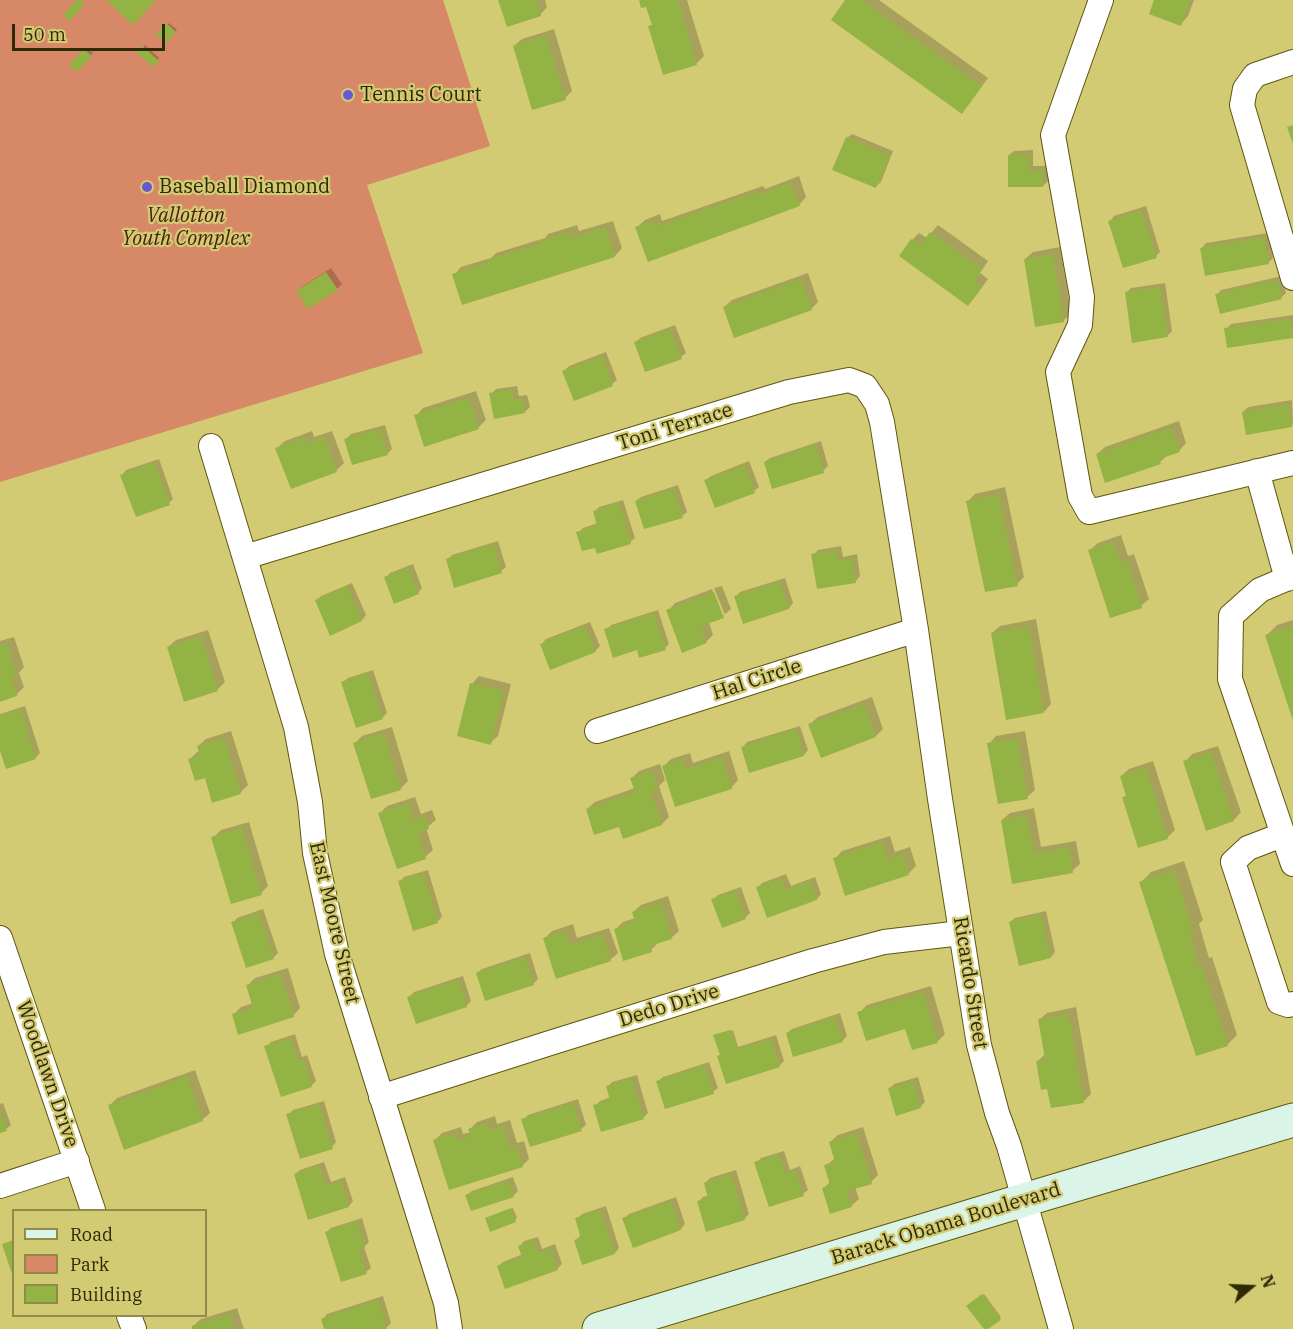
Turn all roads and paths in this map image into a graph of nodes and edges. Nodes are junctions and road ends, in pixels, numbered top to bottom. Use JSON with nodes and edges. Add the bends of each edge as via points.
{"nodes":[{"id":1,"x":1101,"y":0,"type":"edge"},
{"id":2,"x":1293,"y":62,"type":"edge"},
{"id":3,"x":1293,"y":278,"type":"edge"},
{"id":4,"x":211,"y":446,"type":"dead end"},
{"id":5,"x":1293,"y":463,"type":"edge"},
{"id":6,"x":1257,"y":471,"type":"junction"},
{"id":7,"x":245,"y":557,"type":"junction"},
{"id":8,"x":1290,"y":578,"type":"edge"},
{"id":9,"x":916,"y":630,"type":"junction"},
{"id":10,"x":597,"y":731,"type":"dead end"},
{"id":11,"x":1282,"y":835,"type":"junction"},
{"id":12,"x":1293,"y":864,"type":"edge"},
{"id":13,"x":961,"y":933,"type":"junction"},
{"id":14,"x":0,"y":938,"type":"edge"},
{"id":15,"x":1293,"y":1004,"type":"edge"},
{"id":16,"x":381,"y":1097,"type":"junction"},
{"id":17,"x":1293,"y":1120,"type":"edge"},
{"id":18,"x":77,"y":1161,"type":"junction"},
{"id":19,"x":0,"y":1186,"type":"edge"},
{"id":20,"x":1024,"y":1200,"type":"junction"},
{"id":21,"x":93,"y":1209,"type":"edge"},
{"id":22,"x":450,"y":1329,"type":"edge"},
{"id":23,"x":599,"y":1329,"type":"edge"},
{"id":24,"x":1061,"y":1329,"type":"edge"}],
"edges":[{"from":1,"to":6,"type":"street","via":[[1053,135],[1082,297],[1080,326],[1058,372],[1080,495],[1089,512]]},
{"from":2,"to":3,"type":"street","via":[[1255,75],[1245,88],[1242,105]]},
{"from":4,"to":7,"type":"street","name":"East Moore Street"},
{"from":5,"to":6,"type":"street"},
{"from":6,"to":8,"type":"street"},
{"from":7,"to":9,"type":"street","name":"Toni Terrace","via":[[789,392],[849,380],[865,386],[878,404]]},
{"from":7,"to":16,"type":"street","name":"East Moore Street","via":[[296,726],[327,914]]},
{"from":8,"to":11,"type":"street","via":[[1260,590],[1231,616],[1230,679]]},
{"from":9,"to":10,"type":"street","name":"Hal Circle"},
{"from":9,"to":13,"type":"street","name":"Ricardo Street"},
{"from":11,"to":12,"type":"street"},
{"from":11,"to":15,"type":"street","via":[[1248,848],[1233,862],[1279,1002]]},
{"from":13,"to":16,"type":"street","name":"Dedo Drive","via":[[884,942],[813,961]]},
{"from":13,"to":20,"type":"street","name":"Ricardo Street","via":[[979,1045]]},
{"from":14,"to":18,"type":"street","name":"Woodlawn Drive"},
{"from":16,"to":22,"type":"street","name":"East Moore Street","via":[[446,1303]]},
{"from":17,"to":20,"type":"main road","name":"Barack Obama Boulevard"},
{"from":18,"to":19,"type":"street"},
{"from":18,"to":21,"type":"street","name":"Woodlawn Drive"},
{"from":20,"to":23,"type":"main road","name":"Barack Obama Boulevard"},
{"from":20,"to":24,"type":"street","name":"Ricardo Street"}]}
